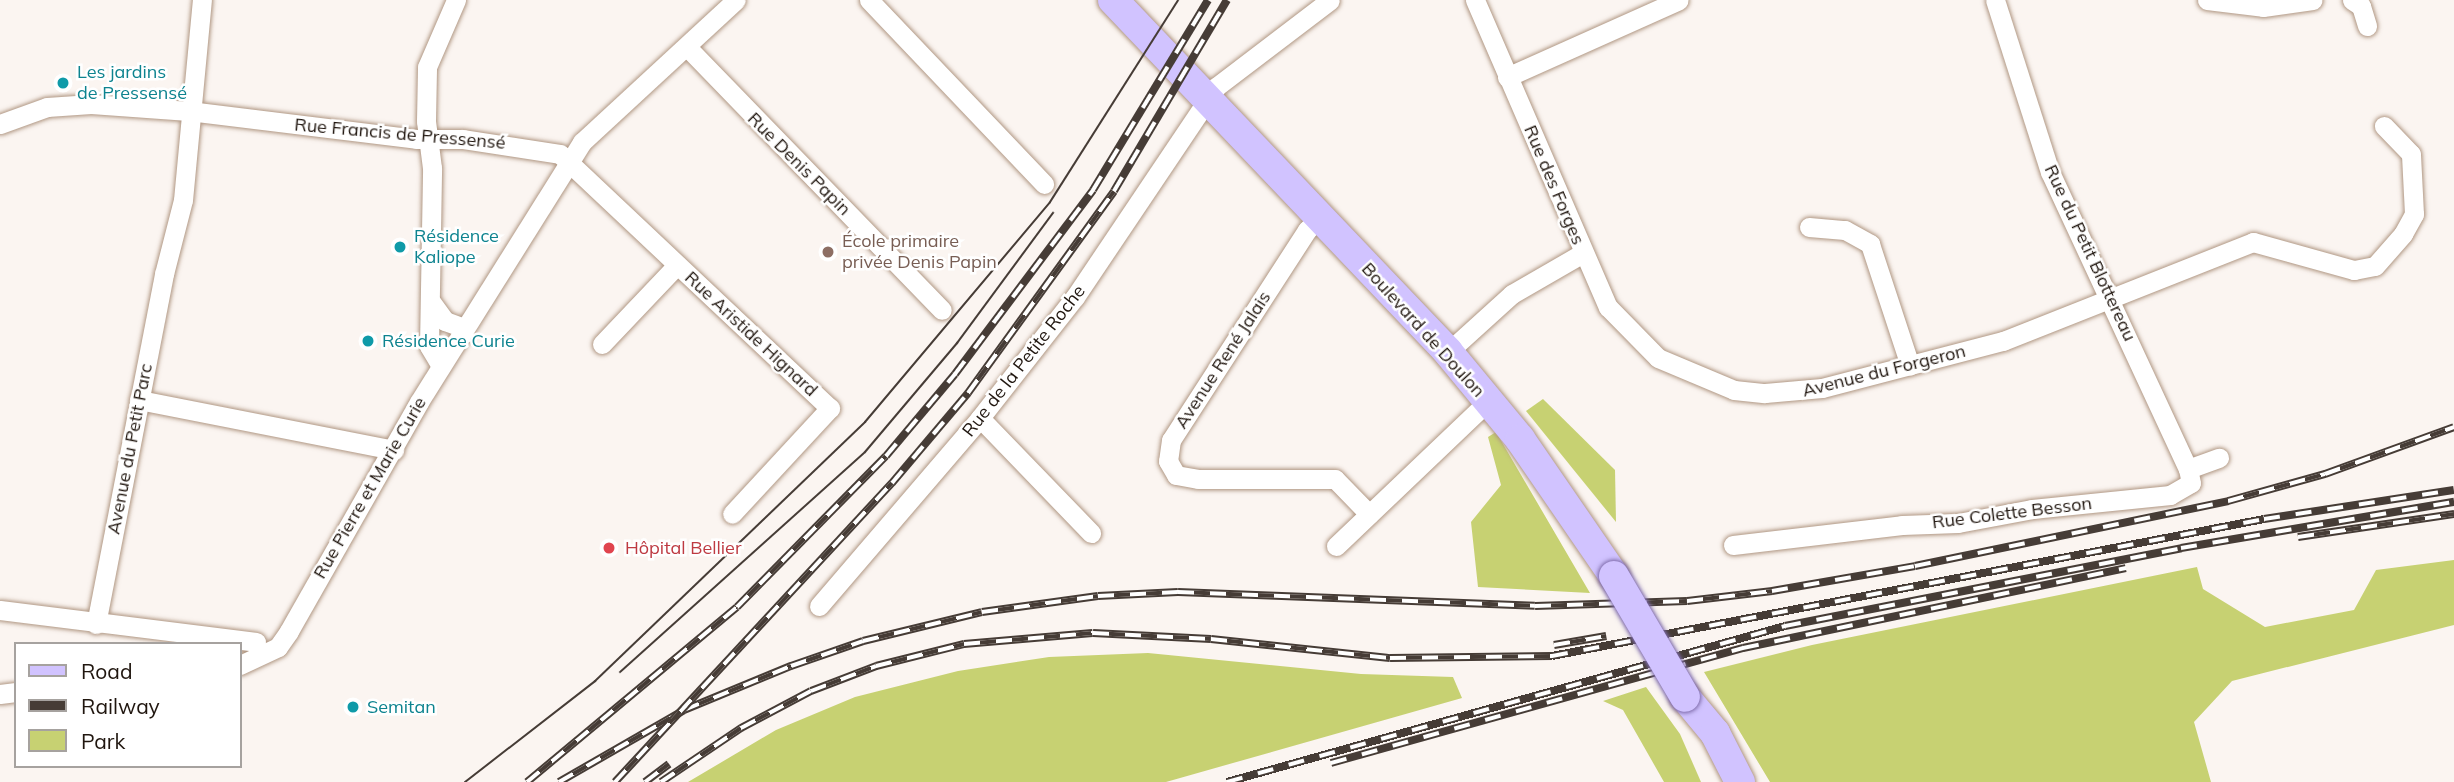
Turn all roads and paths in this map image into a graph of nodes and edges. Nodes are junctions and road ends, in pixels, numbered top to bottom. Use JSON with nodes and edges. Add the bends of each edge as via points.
{"nodes":[{"id":1,"x":202,"y":0,"type":"edge"},
{"id":2,"x":456,"y":0,"type":"edge"},
{"id":3,"x":736,"y":0,"type":"edge"},
{"id":4,"x":869,"y":0,"type":"edge"},
{"id":5,"x":1330,"y":0,"type":"edge"},
{"id":6,"x":1475,"y":0,"type":"edge"},
{"id":7,"x":1679,"y":0,"type":"edge"},
{"id":8,"x":1995,"y":0,"type":"edge"},
{"id":9,"x":2207,"y":0,"type":"edge"},
{"id":10,"x":2313,"y":0,"type":"edge"},
{"id":11,"x":2352,"y":0,"type":"edge"},
{"id":12,"x":1116,"y":1,"type":"edge"},
{"id":13,"x":2367,"y":26,"type":"dead end"},
{"id":14,"x":687,"y":47,"type":"junction"},
{"id":15,"x":1507,"y":77,"type":"junction"},
{"id":16,"x":1207,"y":99,"type":"junction"},
{"id":17,"x":189,"y":111,"type":"junction"},
{"id":18,"x":0,"y":124,"type":"edge"},
{"id":19,"x":2384,"y":126,"type":"dead end"},
{"id":20,"x":427,"y":139,"type":"junction"},
{"id":21,"x":569,"y":160,"type":"junction"},
{"id":22,"x":1044,"y":184,"type":"dead end"},
{"id":23,"x":1320,"y":218,"type":"junction"},
{"id":24,"x":1809,"y":227,"type":"dead end"},
{"id":25,"x":1583,"y":253,"type":"junction"},
{"id":26,"x":677,"y":265,"type":"junction"},
{"id":27,"x":2113,"y":300,"type":"junction"},
{"id":28,"x":432,"y":303,"type":"junction"},
{"id":29,"x":942,"y":310,"type":"dead end"},
{"id":30,"x":464,"y":328,"type":"junction"},
{"id":31,"x":602,"y":344,"type":"dead end"},
{"id":32,"x":1448,"y":352,"type":"junction"},
{"id":33,"x":441,"y":366,"type":"junction"},
{"id":34,"x":1910,"y":366,"type":"junction"},
{"id":35,"x":139,"y":400,"type":"junction"},
{"id":36,"x":1488,"y":401,"type":"junction"},
{"id":37,"x":980,"y":418,"type":"junction"},
{"id":38,"x":394,"y":450,"type":"junction"},
{"id":39,"x":2218,"y":458,"type":"dead end"},
{"id":40,"x":2188,"y":469,"type":"junction"},
{"id":41,"x":732,"y":514,"type":"dead end"},
{"id":42,"x":1369,"y":514,"type":"junction"},
{"id":43,"x":1091,"y":533,"type":"dead end"},
{"id":44,"x":1733,"y":545,"type":"dead end"},
{"id":45,"x":1336,"y":546,"type":"dead end"},
{"id":46,"x":819,"y":606,"type":"dead end"},
{"id":47,"x":0,"y":610,"type":"edge"},
{"id":48,"x":96,"y":624,"type":"junction"},
{"id":49,"x":135,"y":637,"type":"edge"},
{"id":50,"x":167,"y":642,"type":"edge"},
{"id":51,"x":251,"y":655,"type":"edge"},
{"id":52,"x":1685,"y":696,"type":"junction"},
{"id":53,"x":1723,"y":782,"type":"edge"},
{"id":54,"x":1740,"y":782,"type":"edge"}],
"edges":[{"from":1,"to":17,"type":"street","name":"Avenue du Petit Parc"},
{"from":2,"to":20,"type":"street","via":[[427,67]]},
{"from":3,"to":14,"type":"street"},
{"from":4,"to":22,"type":"street"},
{"from":5,"to":16,"type":"street","name":"Rue de la Petite Roche","via":[[1233,71]]},
{"from":6,"to":15,"type":"street","name":"Rue des Forges"},
{"from":7,"to":15,"type":"street"},
{"from":8,"to":27,"type":"street","name":"Rue du Petit Blottereau","via":[[2050,172]]},
{"from":9,"to":10,"type":"street","via":[[2263,7]]},
{"from":11,"to":13,"type":"street","via":[[2361,6]]},
{"from":12,"to":16,"type":"main road","name":"Boulevard de Doulon"},
{"from":14,"to":21,"type":"street","via":[[586,136]]},
{"from":14,"to":29,"type":"street","name":"Rue Denis Papin"},
{"from":15,"to":25,"type":"street","name":"Rue des Forges"},
{"from":16,"to":23,"type":"main road","name":"Boulevard de Doulon"},
{"from":16,"to":37,"type":"street","name":"Rue de la Petite Roche","via":[[1075,297]]},
{"from":17,"to":18,"type":"street","name":"Rue Francis de Pressensé","via":[[92,104],[47,107]]},
{"from":17,"to":20,"type":"street","name":"Rue Francis de Pressensé"},
{"from":17,"to":35,"type":"street","name":"Avenue du Petit Parc","via":[[183,200]]},
{"from":19,"to":27,"type":"street","name":"Avenue du Forgeron","via":[[2411,154],[2414,214],[2375,266],[2354,270],[2253,242]]},
{"from":20,"to":21,"type":"street","name":"Rue Francis de Pressensé","via":[[536,147]]},
{"from":20,"to":28,"type":"street","via":[[432,168]]},
{"from":21,"to":26,"type":"street","name":"Rue Aristide Hignard"},
{"from":21,"to":30,"type":"street","name":"Rue Pierre et Marie Curie"},
{"from":23,"to":32,"type":"main road","name":"Boulevard de Doulon"},
{"from":23,"to":42,"type":"street","name":"Avenue René Jalais","via":[[1307,230],[1171,440],[1168,461],[1176,475],[1198,479],[1335,479]]},
{"from":24,"to":34,"type":"street","via":[[1845,230],[1870,244]]},
{"from":25,"to":32,"type":"street","name":"Rue des Forges","via":[[1512,294]]},
{"from":25,"to":34,"type":"street","name":"Avenue du Forgeron","via":[[1608,307],[1627,331],[1658,358],[1705,381],[1734,390],[1793,393]]},
{"from":26,"to":31,"type":"street"},
{"from":26,"to":41,"type":"street","name":"Rue Aristide Hignard","via":[[830,408]]},
{"from":27,"to":34,"type":"street","name":"Avenue du Forgeron","via":[[2003,341]]},
{"from":27,"to":40,"type":"street","name":"Rue du Petit Blottereau"},
{"from":28,"to":30,"type":"street","via":[[445,321]]},
{"from":28,"to":33,"type":"street","via":[[429,346]]},
{"from":30,"to":33,"type":"street","name":"Rue Pierre et Marie Curie"},
{"from":32,"to":36,"type":"main road","name":"Boulevard de Doulon"},
{"from":33,"to":38,"type":"street","name":"Rue Pierre et Marie Curie"},
{"from":35,"to":38,"type":"street"},
{"from":35,"to":48,"type":"street","name":"Avenue du Petit Parc"},
{"from":36,"to":42,"type":"street"},
{"from":36,"to":52,"type":"main road","name":"Boulevard de Doulon","bridge":true,"via":[[1550,479]]},
{"from":37,"to":43,"type":"street"},
{"from":37,"to":46,"type":"street","name":"Rue de la Petite Roche"},
{"from":38,"to":51,"type":"street","name":"Rue Pierre et Marie Curie","via":[[278,647]]},
{"from":39,"to":40,"type":"street"},
{"from":40,"to":44,"type":"street","name":"Rue Colette Besson","via":[[2192,483],[2170,495],[2032,509],[1958,523]]},
{"from":42,"to":45,"type":"street"},
{"from":47,"to":48,"type":"street"},
{"from":48,"to":49,"type":"street"},
{"from":49,"to":50,"type":"street"},
{"from":52,"to":53,"type":"main road"},
{"from":52,"to":54,"type":"main road","via":[[1715,733]]}]}
